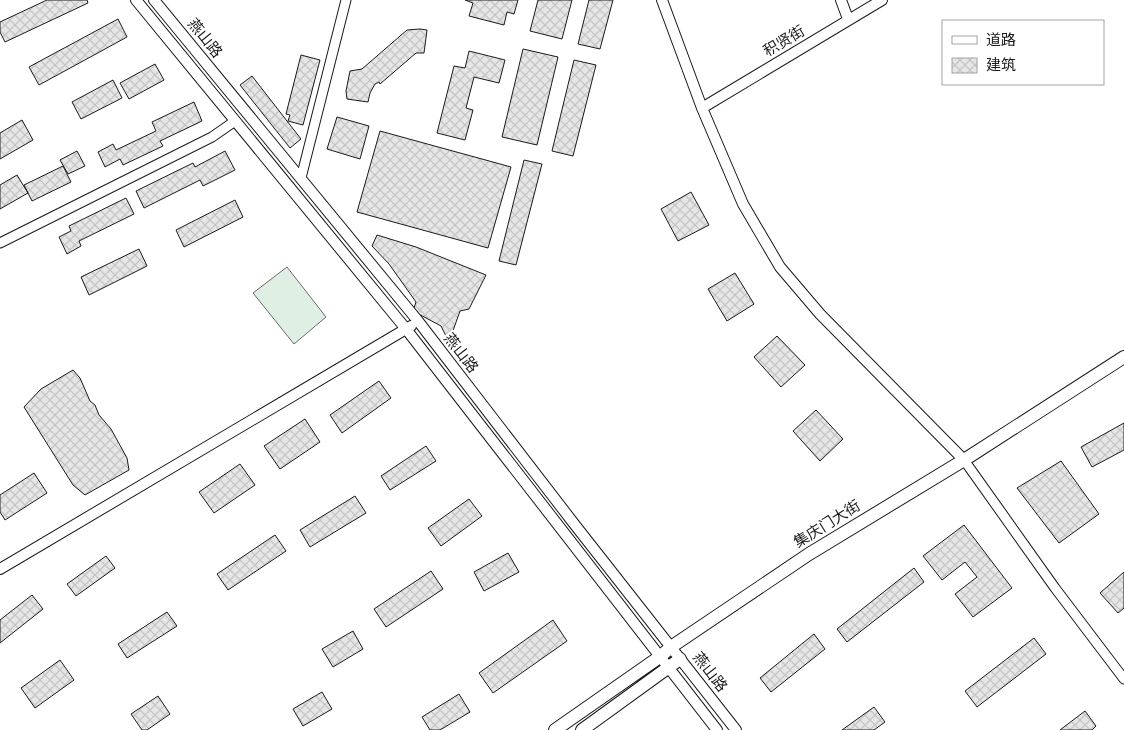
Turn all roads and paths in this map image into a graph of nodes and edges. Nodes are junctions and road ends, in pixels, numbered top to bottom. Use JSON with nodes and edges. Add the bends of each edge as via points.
{"nodes":[{"id":1,"x":136,"y":0,"type":"edge"},
{"id":2,"x":154,"y":0,"type":"edge"},
{"id":3,"x":346,"y":0,"type":"edge"},
{"id":4,"x":662,"y":0,"type":"edge"},
{"id":5,"x":841,"y":0,"type":"edge"},
{"id":6,"x":882,"y":0,"type":"edge"},
{"id":7,"x":848,"y":19,"type":"junction"},
{"id":8,"x":702,"y":108,"type":"junction"},
{"id":9,"x":235,"y":121,"type":"junction"},
{"id":10,"x":301,"y":178,"type":"junction"},
{"id":11,"x":0,"y":243,"type":"edge"},
{"id":12,"x":418,"y":321,"type":"junction"},
{"id":13,"x":406,"y":329,"type":"junction"},
{"id":14,"x":1124,"y":357,"type":"edge"},
{"id":15,"x":964,"y":460,"type":"junction"},
{"id":16,"x":0,"y":569,"type":"edge"},
{"id":17,"x":671,"y":647,"type":"junction"},
{"id":18,"x":661,"y":656,"type":"junction"},
{"id":19,"x":680,"y":660,"type":"junction"},
{"id":20,"x":669,"y":668,"type":"junction"},
{"id":21,"x":1124,"y":679,"type":"edge"},
{"id":22,"x":555,"y":730,"type":"edge"},
{"id":23,"x":582,"y":730,"type":"edge"},
{"id":24,"x":716,"y":730,"type":"edge"},
{"id":25,"x":736,"y":730,"type":"edge"}],
"edges":[{"from":1,"to":9,"type":"street","name":"燕山路"},
{"from":2,"to":10,"type":"street","name":"燕山路"},
{"from":3,"to":10,"type":"street"},
{"from":4,"to":8,"type":"street"},
{"from":5,"to":7,"type":"street"},
{"from":6,"to":7,"type":"street","name":"积贤街"},
{"from":7,"to":8,"type":"street","name":"积贤街"},
{"from":8,"to":15,"type":"street","via":[[743,204],[780,267],[820,314]]},
{"from":9,"to":11,"type":"street","via":[[212,137]]},
{"from":9,"to":13,"type":"street","name":"燕山路"},
{"from":10,"to":12,"type":"street","name":"燕山路"},
{"from":12,"to":13,"type":"street"},
{"from":12,"to":17,"type":"street","name":"燕山路"},
{"from":13,"to":16,"type":"street"},
{"from":13,"to":18,"type":"street","name":"燕山路"},
{"from":14,"to":15,"type":"main road","name":"集庆门大街"},
{"from":15,"to":17,"type":"main road","name":"集庆门大街","via":[[810,554]]},
{"from":15,"to":21,"type":"street","via":[[1054,588]]},
{"from":17,"to":18,"type":"main road","name":"集庆门大街"},
{"from":17,"to":19,"type":"street","name":"燕山路"},
{"from":18,"to":20,"type":"street","name":"燕山路"},
{"from":18,"to":22,"type":"main road","name":"集庆门大街"},
{"from":19,"to":20,"type":"main road"},
{"from":19,"to":25,"type":"street","name":"燕山路"},
{"from":20,"to":23,"type":"main road"},
{"from":20,"to":24,"type":"street","name":"燕山路"}]}
